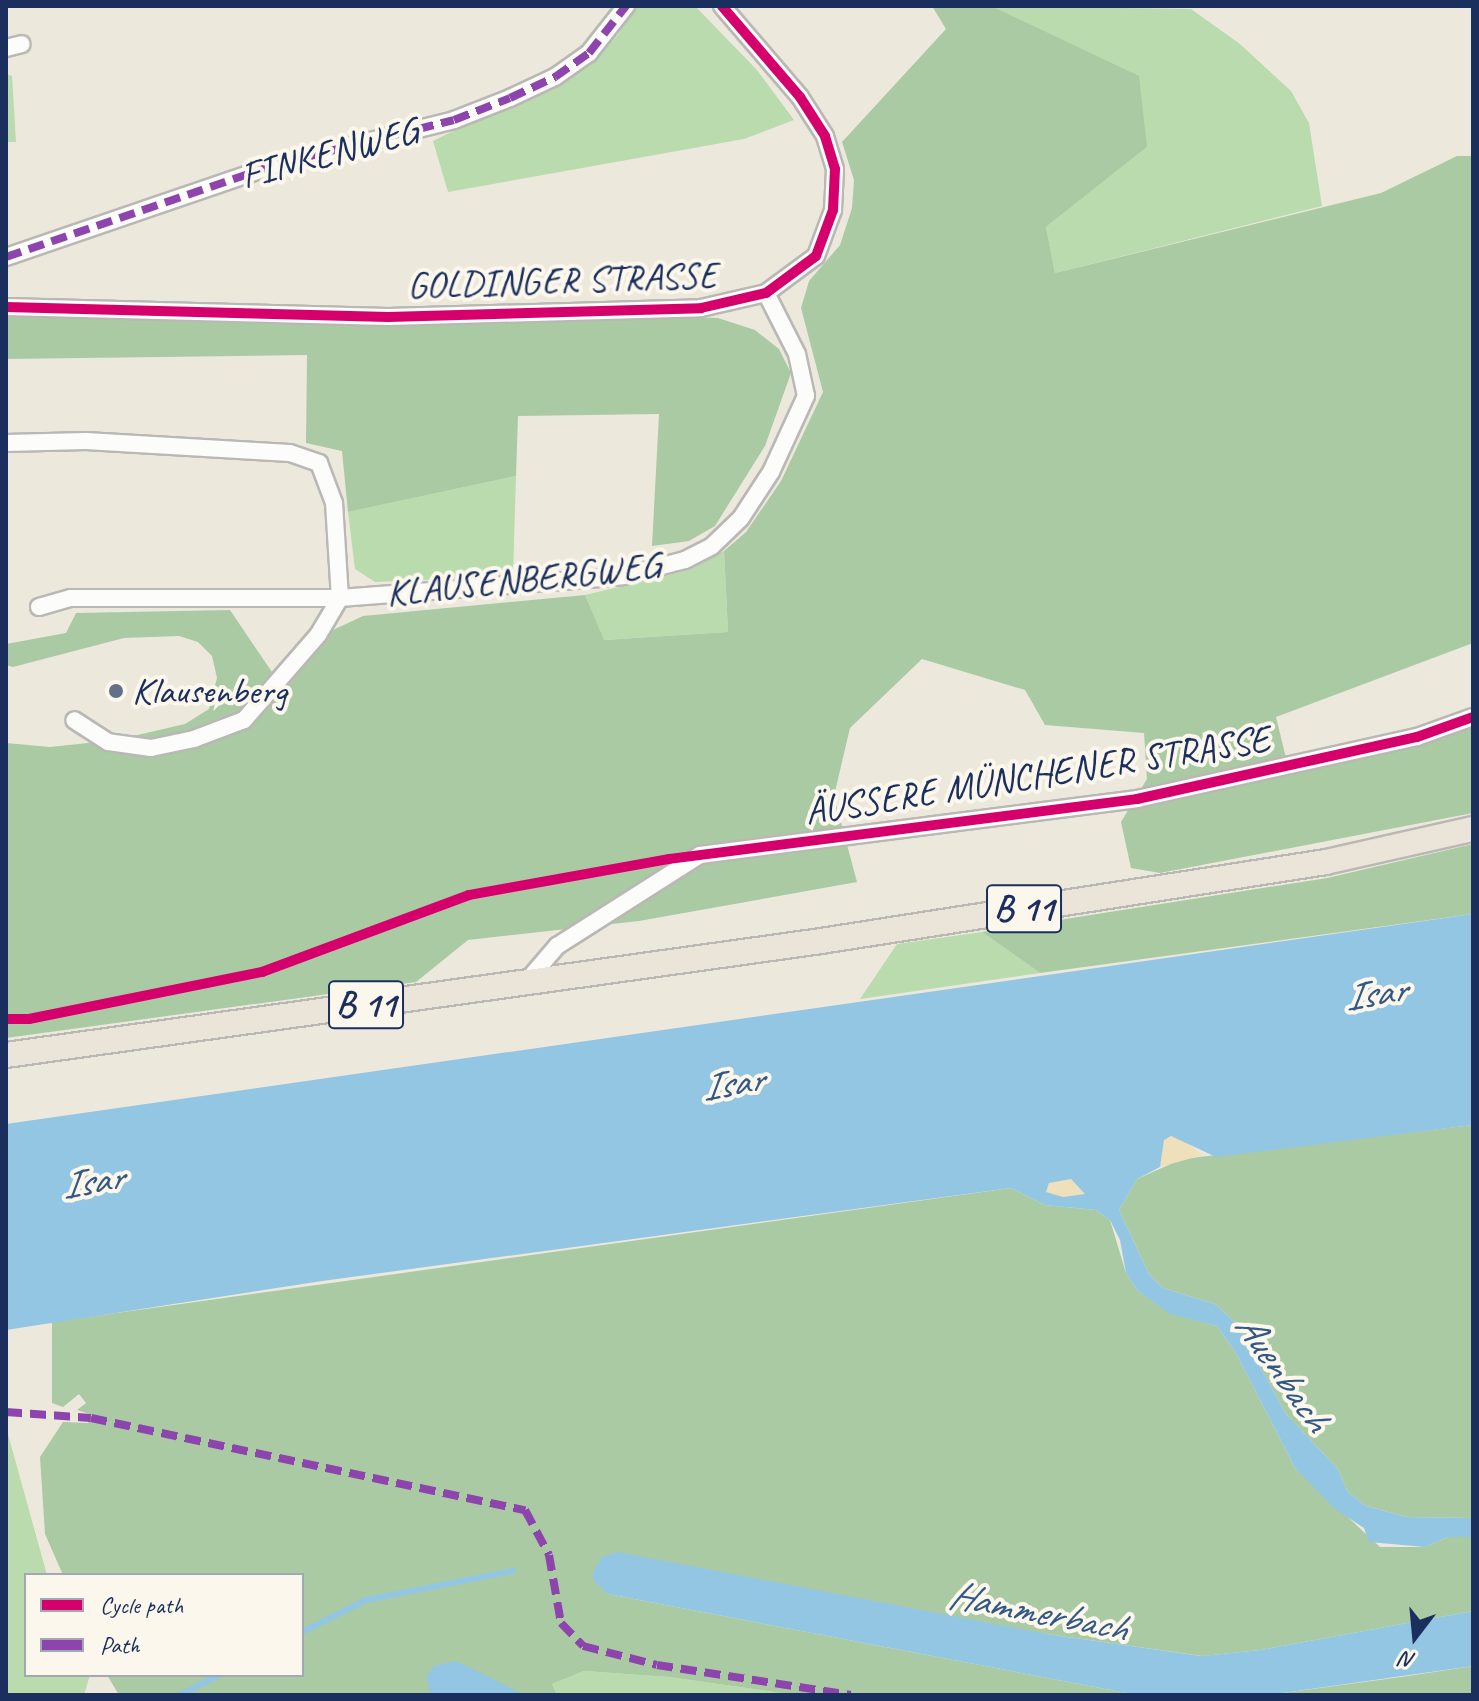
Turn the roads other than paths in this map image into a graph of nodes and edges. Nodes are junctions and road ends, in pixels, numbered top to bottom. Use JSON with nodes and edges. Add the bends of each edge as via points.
{"nodes":[{"id":1,"x":626,"y":6,"type":"edge"},
{"id":2,"x":722,"y":6,"type":"edge"},
{"id":3,"x":6,"y":257,"type":"edge"},
{"id":4,"x":766,"y":293,"type":"junction"},
{"id":5,"x":6,"y":307,"type":"edge"},
{"id":6,"x":6,"y":443,"type":"edge"},
{"id":7,"x":340,"y":598,"type":"junction"},
{"id":8,"x":39,"y":607,"type":"dead end"},
{"id":9,"x":1473,"y":717,"type":"edge"},
{"id":10,"x":74,"y":720,"type":"dead end"},
{"id":11,"x":1473,"y":829,"type":"edge"},
{"id":12,"x":528,"y":980,"type":"junction"},
{"id":13,"x":6,"y":1055,"type":"edge"}],
"edges":[{"from":1,"to":3,"type":"street","name":"FINKENWEG","via":[[589,53],[555,77],[510,98],[454,120],[278,164]]},
{"from":2,"to":4,"type":"street","name":"GOLDINGER STRASSE","via":[[800,97],[825,136],[835,169],[833,210],[816,256]]},
{"from":4,"to":5,"type":"street","name":"GOLDINGER STRASSE","via":[[701,308],[446,316]]},
{"from":4,"to":7,"type":"street","name":"KLAUSENBERGWEG","via":[[793,343],[806,396],[771,472],[741,518],[712,546],[665,567],[623,576]]},
{"from":6,"to":7,"type":"street","via":[[86,441],[278,453],[319,463],[334,503]]},
{"from":7,"to":8,"type":"street","name":"KLAUSENBERGWEG","via":[[71,598]]},
{"from":7,"to":10,"type":"street","via":[[318,635],[244,720],[151,748],[108,742]]},
{"from":9,"to":12,"type":"street","name":"ÄUSSERE MÜNCHENER STRASSE","via":[[1417,737],[1137,799],[700,855],[557,946]]},
{"from":11,"to":12,"type":"main road","number":"B 11","via":[[1310,864]]},
{"from":12,"to":13,"type":"main road","number":"B 11"}]}
